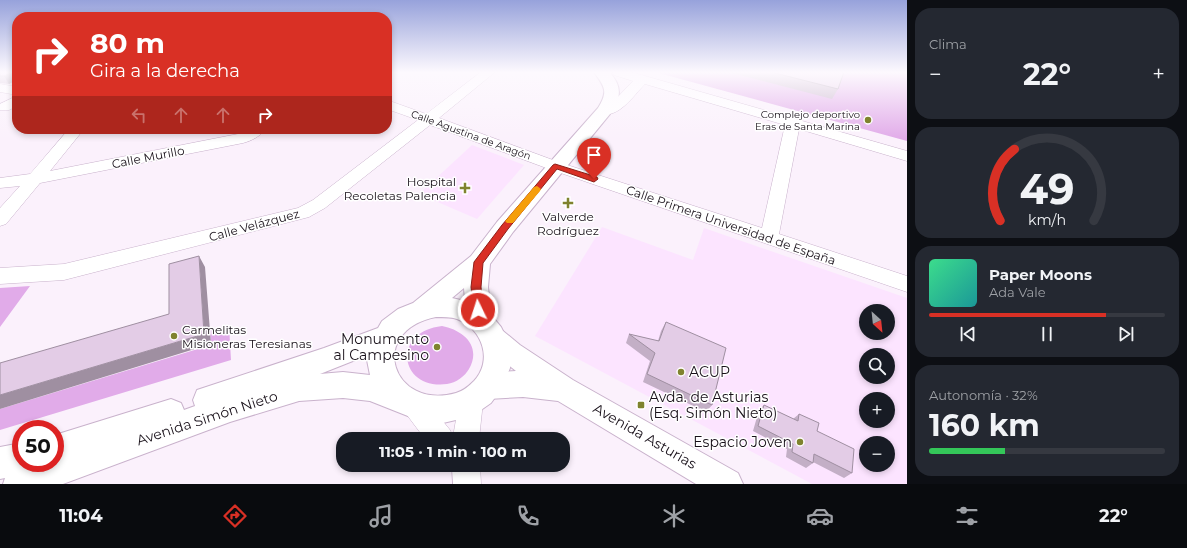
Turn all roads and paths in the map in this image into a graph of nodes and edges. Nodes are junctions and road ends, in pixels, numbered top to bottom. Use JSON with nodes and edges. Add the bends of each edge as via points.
{"nodes":[{"id":1,"x":460,"y":95,"type":"edge"},
{"id":2,"x":611,"y":95,"type":"edge"},
{"id":3,"x":628,"y":95,"type":"edge"},
{"id":4,"x":695,"y":95,"type":"edge"},
{"id":5,"x":12,"y":102,"type":"edge"},
{"id":6,"x":4,"y":106,"type":"dead end"},
{"id":7,"x":392,"y":106,"type":"edge"},
{"id":8,"x":604,"y":110,"type":"junction"},
{"id":9,"x":428,"y":120,"type":"junction"},
{"id":10,"x":793,"y":123,"type":"junction"},
{"id":11,"x":73,"y":134,"type":"edge"},
{"id":12,"x":250,"y":134,"type":"edge"},
{"id":13,"x":907,"y":156,"type":"edge"},
{"id":14,"x":555,"y":166,"type":"junction"},
{"id":15,"x":36,"y":178,"type":"junction"},
{"id":16,"x":0,"y":183,"type":"edge"},
{"id":17,"x":0,"y":220,"type":"edge"},
{"id":18,"x":769,"y":238,"type":"junction"},
{"id":19,"x":479,"y":262,"type":"junction"},
{"id":20,"x":0,"y":276,"type":"edge"},
{"id":21,"x":907,"y":284,"type":"edge"},
{"id":22,"x":421,"y":310,"type":"junction"},
{"id":23,"x":487,"y":329,"type":"junction"},
{"id":24,"x":387,"y":336,"type":"junction"},
{"id":25,"x":563,"y":389,"type":"junction"},
{"id":26,"x":479,"y":394,"type":"junction"},
{"id":27,"x":408,"y":402,"type":"junction"},
{"id":28,"x":435,"y":432,"type":"edge"},
{"id":29,"x":468,"y":432,"type":"edge"},
{"id":30,"x":64,"y":447,"type":"edge"},
{"id":31,"x":12,"y":461,"type":"edge"},
{"id":32,"x":0,"y":463,"type":"edge"},
{"id":33,"x":19,"y":484,"type":"edge"},
{"id":34,"x":727,"y":484,"type":"edge"}],
"edges":[{"from":1,"to":9,"type":"street","name":"Calle Velázquez"},
{"from":2,"to":8,"type":"main road","via":[[610,102]]},
{"from":3,"to":8,"type":"street","via":[[618,105]]},
{"from":4,"to":10,"type":"street"},
{"from":5,"to":6,"type":"street"},
{"from":7,"to":9,"type":"street","name":"Calle Agustina de Aragón"},
{"from":8,"to":14,"type":"main road"},
{"from":9,"to":14,"type":"street","name":"Calle Agustina de Aragón"},
{"from":9,"to":20,"type":"street","name":"Calle Velázquez","via":[[319,204],[302,213],[64,272]]},
{"from":10,"to":13,"type":"street"},
{"from":10,"to":18,"type":"street"},
{"from":11,"to":15,"type":"street"},
{"from":12,"to":15,"type":"street","name":"Calle Murillo","via":[[243,138]]},
{"from":14,"to":18,"type":"street","name":"Calle Primera Universidad de España"},
{"from":14,"to":19,"type":"main road"},
{"from":15,"to":16,"type":"street","name":"Calle Murillo"},
{"from":15,"to":17,"type":"street"},
{"from":18,"to":21,"type":"street","name":"Calle Primera Universidad de España"},
{"from":19,"to":22,"type":"main road"},
{"from":19,"to":23,"type":"main road","via":[[476,287]]},
{"from":22,"to":23,"type":"main road","via":[[451,307],[466,312]]},
{"from":22,"to":24,"type":"main road","via":[[395,325]]},
{"from":23,"to":25,"type":"main road","name":"Avenida Asturias","via":[[511,353]]},
{"from":23,"to":26,"type":"main road","via":[[498,350],[498,363],[495,375]]},
{"from":24,"to":27,"type":"main road","via":[[381,352],[381,368],[388,384]]},
{"from":24,"to":30,"type":"main road","name":"Avenida Simón Nieto","via":[[127,428]]},
{"from":25,"to":26,"type":"main road","via":[[523,384]]},
{"from":25,"to":34,"type":"main road","name":"Avenida Asturias"},
{"from":26,"to":27,"type":"main road","via":[[453,408],[434,410]]},
{"from":26,"to":29,"type":"street"},
{"from":27,"to":28,"type":"street"},
{"from":27,"to":33,"type":"main road","name":"Avenida Simón Nieto","via":[[370,388],[343,385],[299,388],[230,408]]},
{"from":31,"to":32,"type":"main road"}]}
